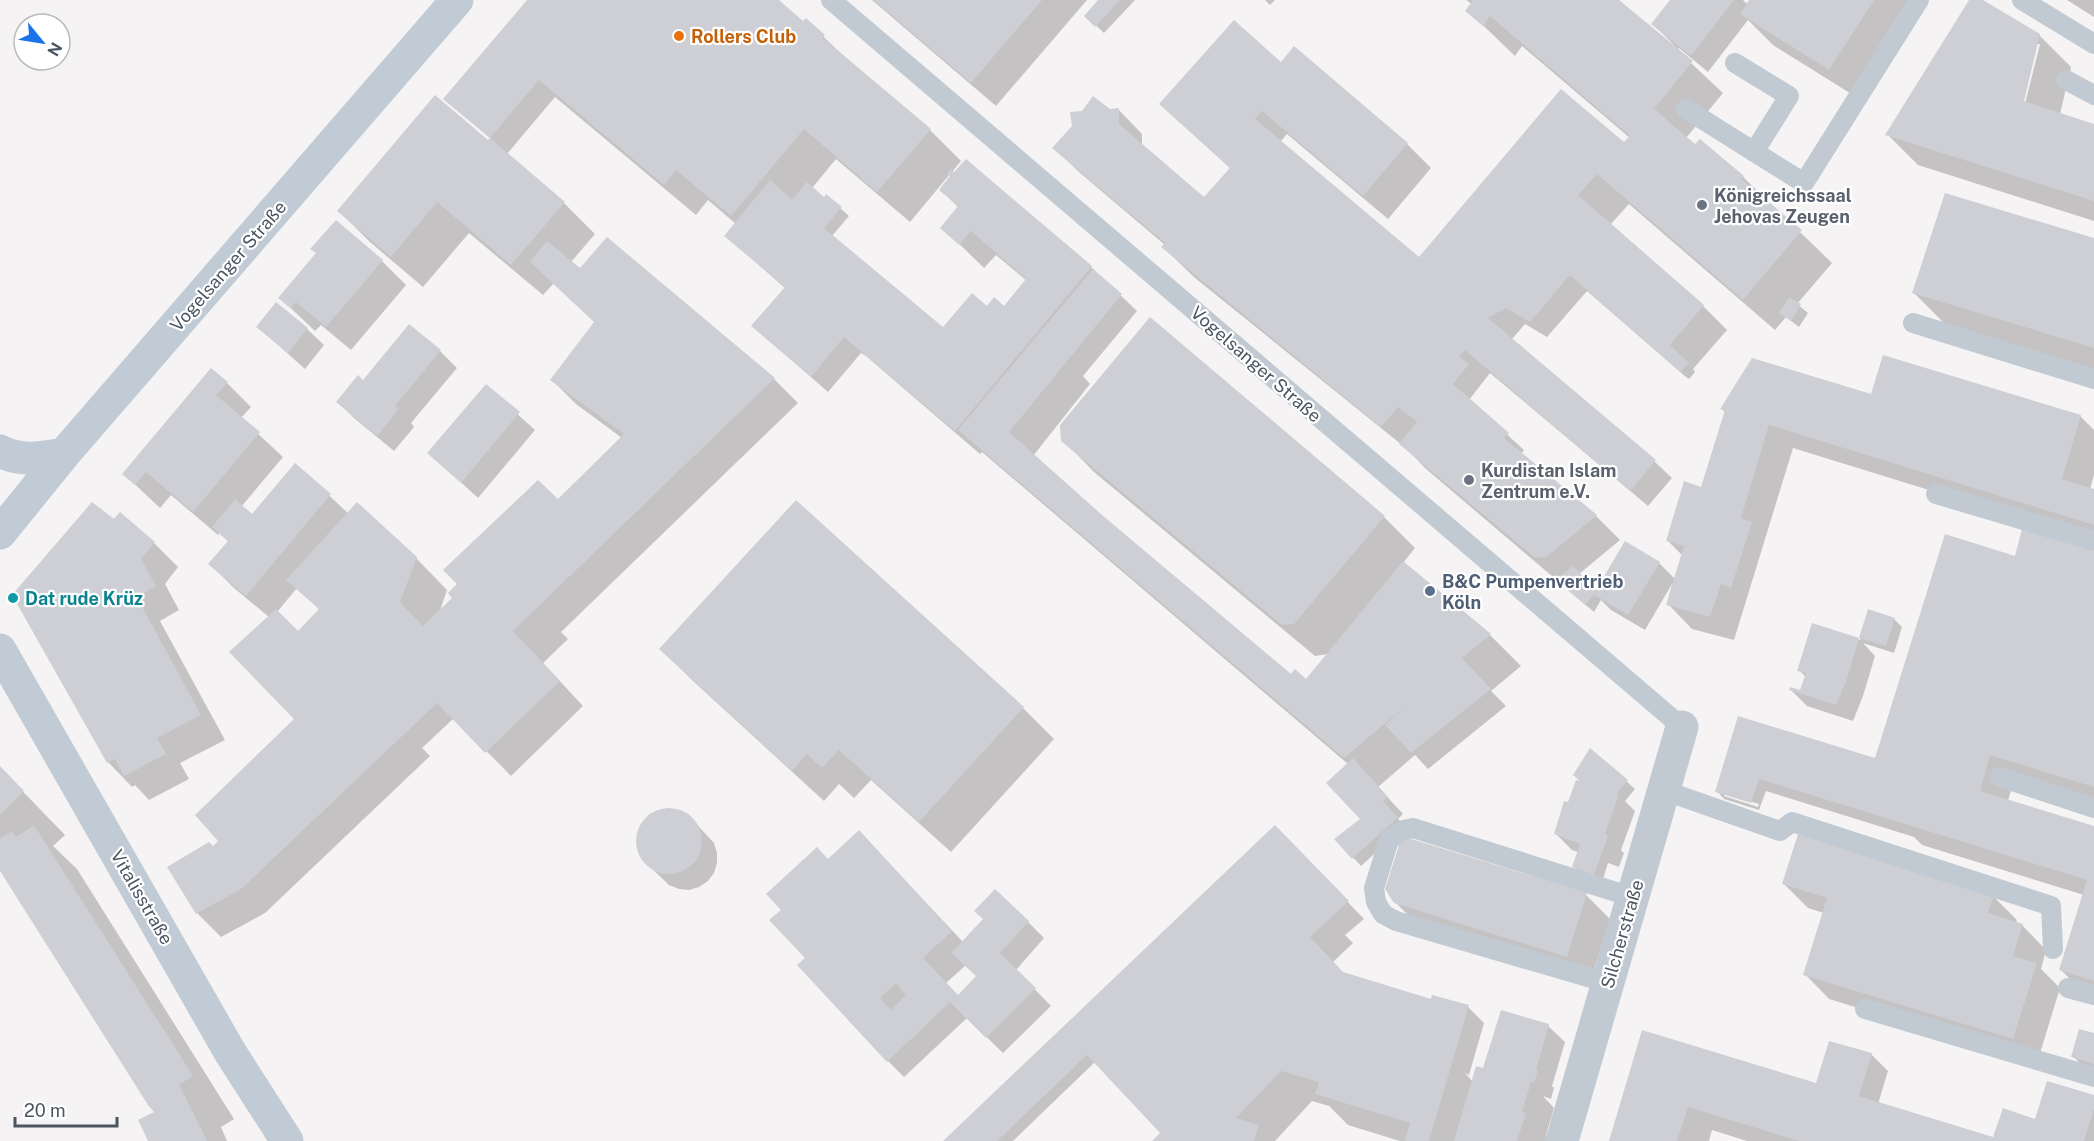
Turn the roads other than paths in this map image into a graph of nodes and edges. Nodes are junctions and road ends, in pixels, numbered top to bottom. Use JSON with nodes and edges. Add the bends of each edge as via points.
{"nodes":[{"id":1,"x":458,"y":0,"type":"edge"},
{"id":2,"x":831,"y":0,"type":"edge"},
{"id":3,"x":1919,"y":0,"type":"edge"},
{"id":4,"x":2022,"y":0,"type":"edge"},
{"id":5,"x":2094,"y":44,"type":"edge"},
{"id":6,"x":1735,"y":63,"type":"dead end"},
{"id":7,"x":2066,"y":80,"type":"dead end"},
{"id":8,"x":2094,"y":95,"type":"edge"},
{"id":9,"x":1686,"y":109,"type":"dead end"},
{"id":10,"x":1754,"y":152,"type":"junction"},
{"id":11,"x":1913,"y":323,"type":"dead end"},
{"id":12,"x":2094,"y":379,"type":"edge"},
{"id":13,"x":0,"y":452,"type":"edge"},
{"id":14,"x":64,"y":454,"type":"junction"},
{"id":15,"x":1936,"y":494,"type":"dead end"},
{"id":16,"x":0,"y":533,"type":"edge"},
{"id":17,"x":2094,"y":541,"type":"edge"},
{"id":18,"x":0,"y":650,"type":"edge"},
{"id":19,"x":1682,"y":727,"type":"joint"},
{"id":20,"x":2001,"y":777,"type":"dead end"},
{"id":21,"x":1664,"y":790,"type":"junction"},
{"id":22,"x":2094,"y":808,"type":"edge"},
{"id":23,"x":1632,"y":897,"type":"junction"},
{"id":24,"x":2053,"y":949,"type":"dead end"},
{"id":25,"x":1608,"y":982,"type":"junction"},
{"id":26,"x":2068,"y":988,"type":"dead end"},
{"id":27,"x":2094,"y":995,"type":"edge"},
{"id":28,"x":1865,"y":1009,"type":"dead end"},
{"id":29,"x":2094,"y":1077,"type":"edge"},
{"id":30,"x":287,"y":1141,"type":"edge"},
{"id":31,"x":1562,"y":1141,"type":"edge"}],
"edges":[{"from":1,"to":14,"type":"street","name":"Vogelsanger Straße"},
{"from":2,"to":19,"type":"lane","name":"Vogelsanger Straße"},
{"from":3,"to":10,"type":"lane","via":[[1804,183]]},
{"from":4,"to":5,"type":"lane"},
{"from":6,"to":10,"type":"lane","via":[[1789,96]]},
{"from":7,"to":8,"type":"lane"},
{"from":9,"to":10,"type":"lane"},
{"from":11,"to":12,"type":"lane"},
{"from":13,"to":14,"type":"street","via":[[39,459]]},
{"from":14,"to":16,"type":"street","name":"Vogelsanger Straße"},
{"from":15,"to":17,"type":"lane"},
{"from":18,"to":30,"type":"street","name":"Vitalisstraße","via":[[231,1052]]},
{"from":19,"to":21,"type":"street","name":"Silcherstraße"},
{"from":20,"to":22,"type":"lane"},
{"from":21,"to":23,"type":"street","name":"Silcherstraße"},
{"from":21,"to":24,"type":"lane","via":[[1780,831],[1792,822],[2051,906]]},
{"from":23,"to":25,"type":"street","name":"Silcherstraße"},
{"from":23,"to":25,"type":"lane","via":[[1413,828],[1389,840],[1374,888],[1383,914],[1396,921]]},
{"from":25,"to":31,"type":"street","name":"Silcherstraße"},
{"from":26,"to":27,"type":"lane"},
{"from":28,"to":29,"type":"lane"}]}
